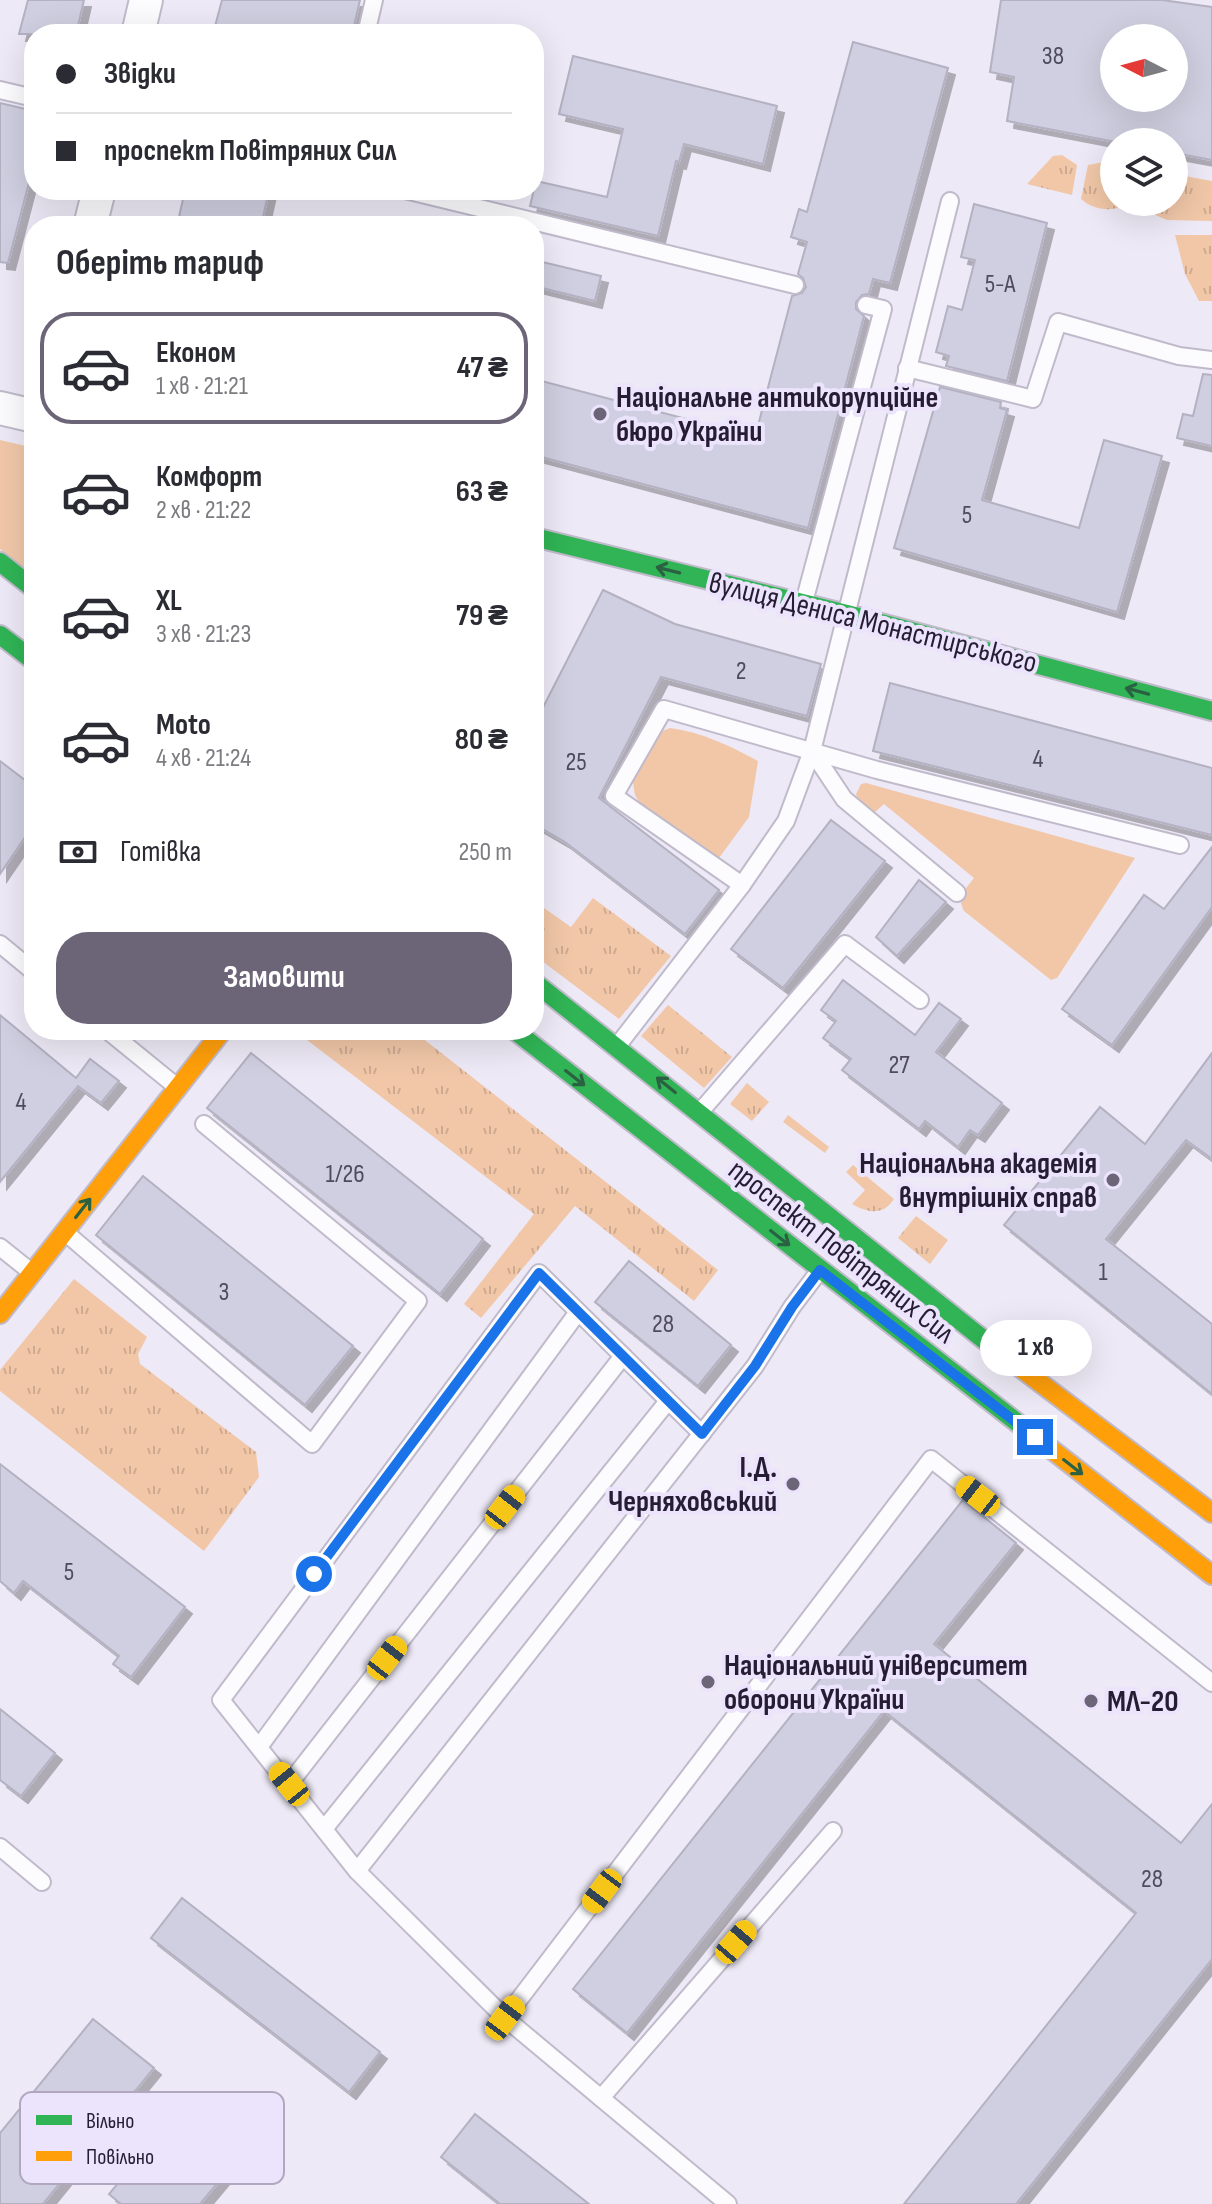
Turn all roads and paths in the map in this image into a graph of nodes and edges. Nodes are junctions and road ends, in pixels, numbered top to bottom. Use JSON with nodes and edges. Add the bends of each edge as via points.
{"nodes":[{"id":1,"x":146,"y":0,"type":"edge"},
{"id":2,"x":374,"y":0,"type":"edge"},
{"id":3,"x":140,"y":24,"type":"edge"},
{"id":4,"x":368,"y":24,"type":"edge"},
{"id":5,"x":0,"y":90,"type":"edge"},
{"id":6,"x":24,"y":96,"type":"edge"},
{"id":7,"x":446,"y":200,"type":"edge"},
{"id":8,"x":950,"y":201,"type":"dead end"},
{"id":9,"x":512,"y":216,"type":"edge"},
{"id":10,"x":544,"y":224,"type":"edge"},
{"id":11,"x":795,"y":285,"type":"dead end"},
{"id":12,"x":866,"y":305,"type":"dead end"},
{"id":13,"x":1212,"y":360,"type":"edge"},
{"id":14,"x":907,"y":368,"type":"junction"},
{"id":15,"x":0,"y":408,"type":"edge"},
{"id":16,"x":24,"y":414,"type":"edge"},
{"id":17,"x":544,"y":539,"type":"edge"},
{"id":18,"x":0,"y":562,"type":"edge"},
{"id":19,"x":24,"y":581,"type":"edge"},
{"id":20,"x":804,"y":603,"type":"junction"},
{"id":21,"x":847,"y":614,"type":"junction"},
{"id":22,"x":0,"y":635,"type":"edge"},
{"id":23,"x":24,"y":653,"type":"edge"},
{"id":24,"x":1212,"y":711,"type":"edge"},
{"id":25,"x":812,"y":751,"type":"junction"},
{"id":26,"x":1180,"y":845,"type":"dead end"},
{"id":27,"x":742,"y":885,"type":"junction"},
{"id":28,"x":957,"y":893,"type":"dead end"},
{"id":29,"x":0,"y":944,"type":"edge"},
{"id":30,"x":24,"y":964,"type":"edge"},
{"id":31,"x":544,"y":990,"type":"edge"},
{"id":32,"x":920,"y":1000,"type":"dead end"},
{"id":33,"x":119,"y":1040,"type":"edge"},
{"id":34,"x":215,"y":1040,"type":"edge"},
{"id":35,"x":527,"y":1040,"type":"edge"},
{"id":36,"x":617,"y":1046,"type":"junction"},
{"id":37,"x":178,"y":1088,"type":"junction"},
{"id":38,"x":699,"y":1113,"type":"junction"},
{"id":39,"x":204,"y":1124,"type":"dead end"},
{"id":40,"x":65,"y":1232,"type":"junction"},
{"id":41,"x":0,"y":1247,"type":"edge"},
{"id":42,"x":820,"y":1270,"type":"junction"},
{"id":43,"x":32,"y":1273,"type":"junction"},
{"id":44,"x":578,"y":1312,"type":"junction"},
{"id":45,"x":0,"y":1314,"type":"edge"},
{"id":46,"x":623,"y":1356,"type":"junction"},
{"id":47,"x":668,"y":1401,"type":"junction"},
{"id":48,"x":702,"y":1434,"type":"junction"},
{"id":49,"x":1212,"y":1513,"type":"edge"},
{"id":50,"x":1212,"y":1575,"type":"edge"},
{"id":51,"x":1212,"y":1683,"type":"edge"},
{"id":52,"x":259,"y":1747,"type":"junction"},
{"id":53,"x":289,"y":1784,"type":"junction"},
{"id":54,"x":324,"y":1829,"type":"junction"},
{"id":55,"x":833,"y":1831,"type":"dead end"},
{"id":56,"x":0,"y":1847,"type":"edge"},
{"id":57,"x":357,"y":1871,"type":"junction"},
{"id":58,"x":42,"y":1882,"type":"dead end"},
{"id":59,"x":505,"y":2018,"type":"junction"},
{"id":60,"x":601,"y":2098,"type":"junction"},
{"id":61,"x":724,"y":2203,"type":"edge"}],
"edges":[{"from":1,"to":3,"type":"street"},
{"from":2,"to":4,"type":"lane"},
{"from":5,"to":6,"type":"lane"},
{"from":7,"to":9,"type":"lane"},
{"from":8,"to":14,"type":"lane"},
{"from":10,"to":11,"type":"lane"},
{"from":12,"to":20,"type":"lane","via":[[883,309]]},
{"from":13,"to":14,"type":"lane","via":[[1179,356],[1058,322],[1033,399]]},
{"from":14,"to":21,"type":"lane"},
{"from":15,"to":16,"type":"street"},
{"from":20,"to":17,"type":"main road","name":"вулиця Дениса Монастирського","one_way":true},
{"from":18,"to":19,"type":"main road"},
{"from":20,"to":21,"type":"main road","name":"вулиця Дениса Монастирського"},
{"from":24,"to":21,"type":"main road","name":"вулиця Дениса Монастирського","one_way":true},
{"from":21,"to":25,"type":"lane"},
{"from":22,"to":23,"type":"main road"},
{"from":25,"to":26,"type":"lane"},
{"from":25,"to":27,"type":"lane","via":[[786,821]]},
{"from":25,"to":27,"type":"lane","via":[[664,709],[614,796]]},
{"from":25,"to":28,"type":"lane","via":[[844,799]]},
{"from":27,"to":36,"type":"lane"},
{"from":29,"to":30,"type":"lane"},
{"from":31,"to":36,"type":"main road","name":"проспект Повітряних Сил"},
{"from":32,"to":38,"type":"lane","via":[[845,944]]},
{"from":33,"to":37,"type":"lane"},
{"from":34,"to":37,"type":"main road"},
{"from":35,"to":42,"type":"main road","name":"проспект Повітряних Сил","one_way":true},
{"from":38,"to":36,"type":"main road","name":"проспект Повітряних Сил","one_way":true},
{"from":40,"to":37,"type":"main road","one_way":true},
{"from":38,"to":49,"type":"main road","name":"проспект Повітряних Сил","via":[[939,1306]]},
{"from":39,"to":40,"type":"lane","via":[[418,1301],[312,1444]]},
{"from":40,"to":43,"type":"main road"},
{"from":41,"to":43,"type":"lane"},
{"from":42,"to":48,"type":"lane"},
{"from":42,"to":50,"type":"main road","name":"проспект Повітряних Сил","one_way":true},
{"from":43,"to":45,"type":"main road"},
{"from":44,"to":46,"type":"lane"},
{"from":44,"to":52,"type":"lane"},
{"from":44,"to":52,"type":"lane","via":[[539,1273],[221,1700]]},
{"from":46,"to":47,"type":"lane"},
{"from":46,"to":53,"type":"lane"},
{"from":47,"to":48,"type":"lane"},
{"from":47,"to":54,"type":"lane"},
{"from":48,"to":57,"type":"lane"},
{"from":51,"to":59,"type":"lane","via":[[931,1459]]},
{"from":52,"to":53,"type":"lane"},
{"from":53,"to":54,"type":"lane"},
{"from":54,"to":57,"type":"lane"},
{"from":55,"to":60,"type":"lane"},
{"from":56,"to":58,"type":"lane"},
{"from":57,"to":59,"type":"lane"},
{"from":59,"to":60,"type":"lane"},
{"from":60,"to":61,"type":"lane"}]}
